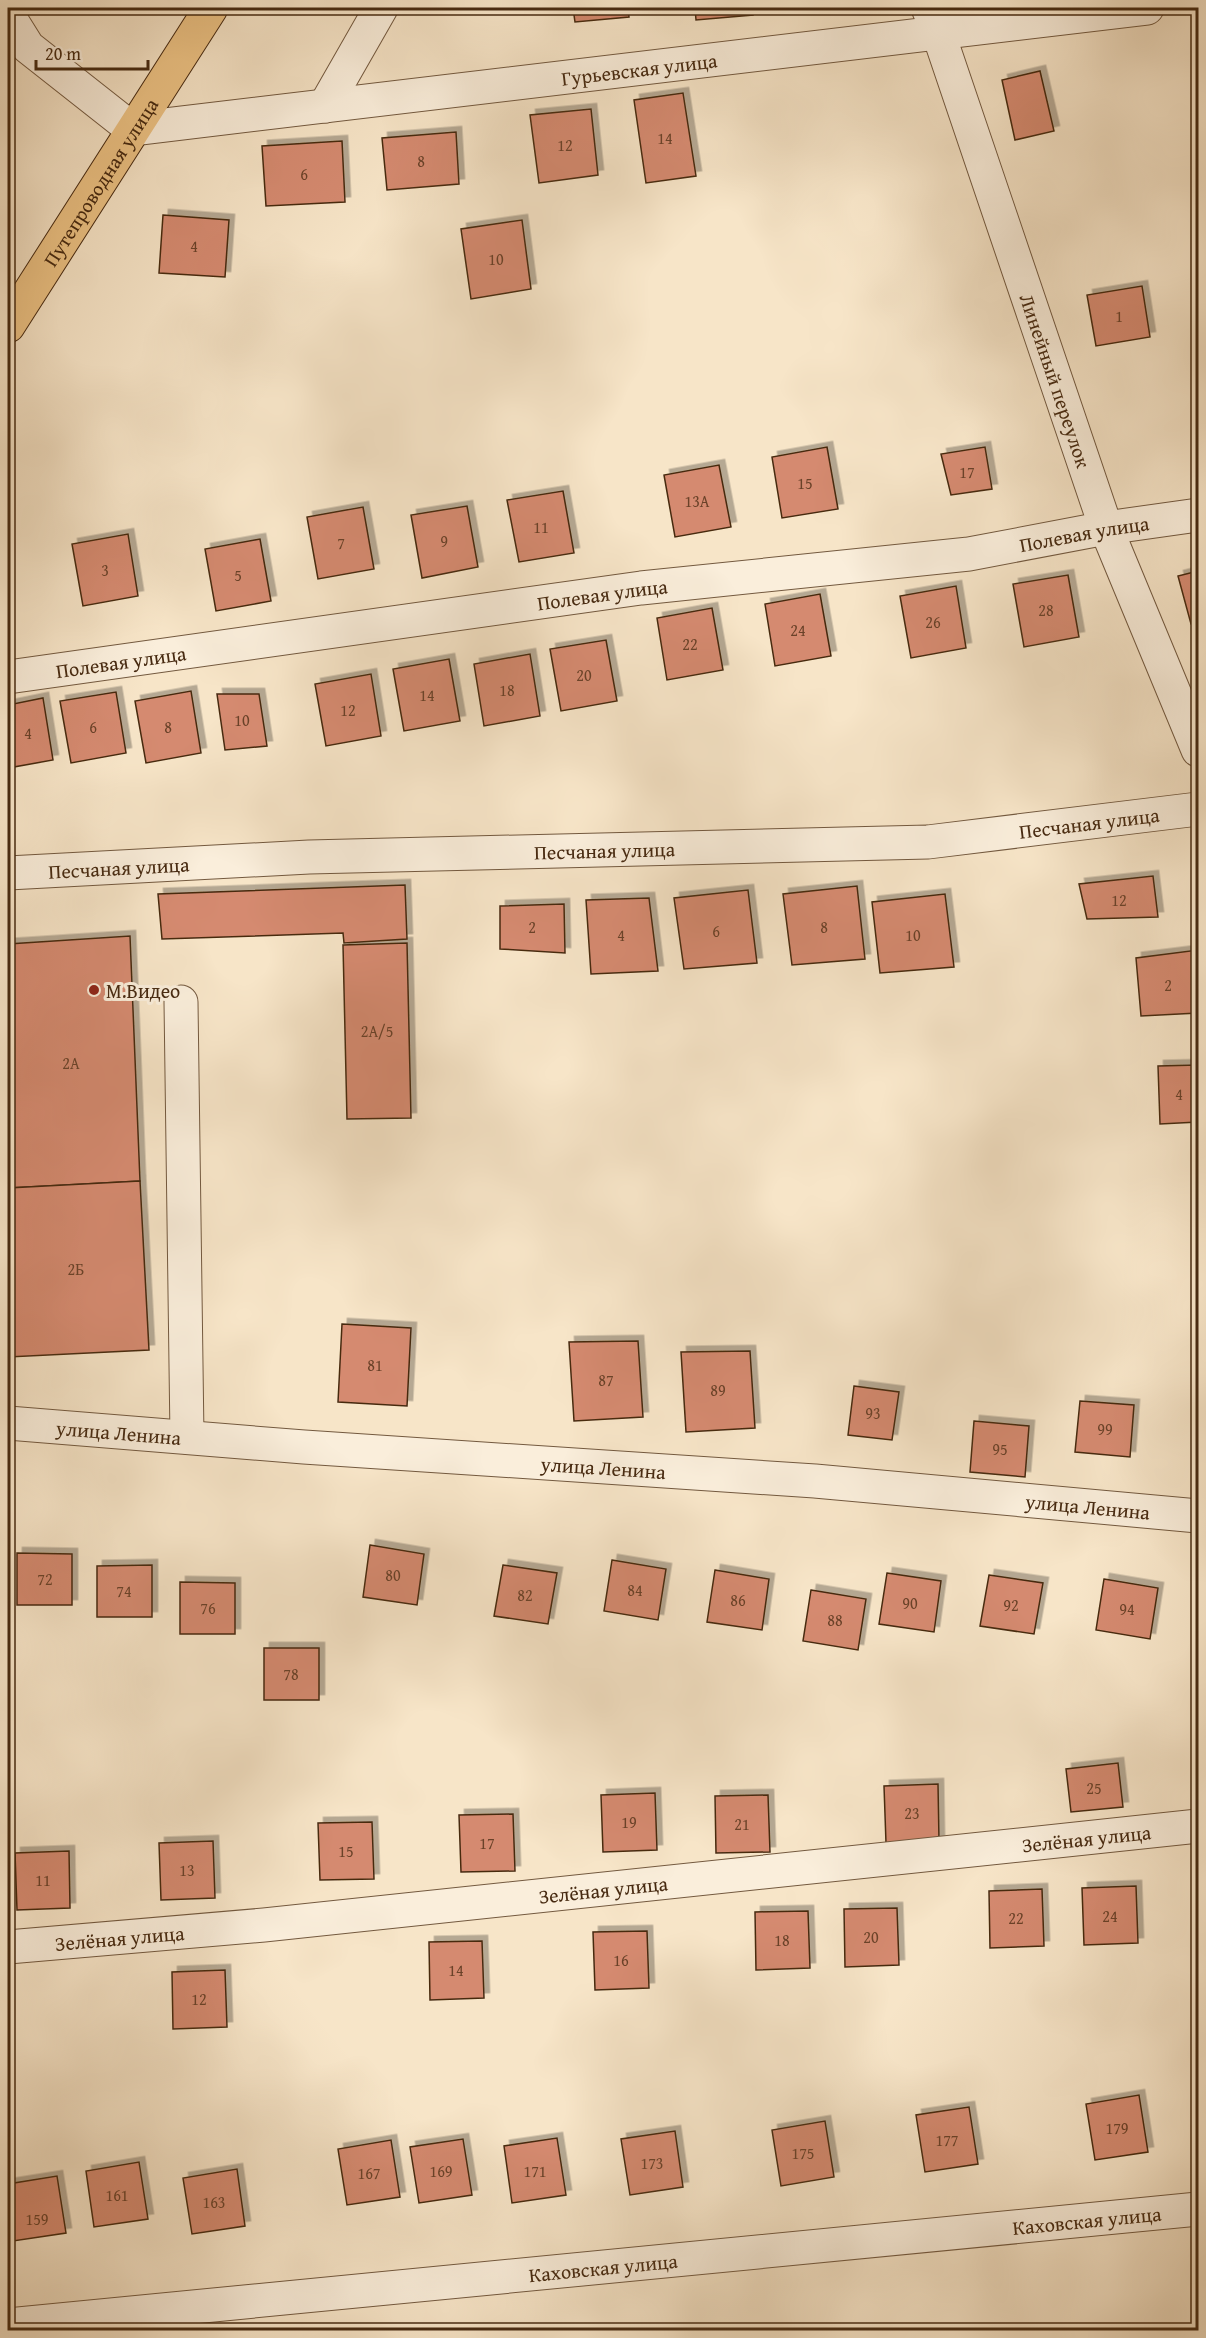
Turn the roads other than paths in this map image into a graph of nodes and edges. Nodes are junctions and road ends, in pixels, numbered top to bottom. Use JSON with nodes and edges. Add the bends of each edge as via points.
{"nodes":[{"id":1,"x":211,"y":8,"type":"edge"},
{"id":2,"x":381,"y":8,"type":"edge"},
{"id":3,"x":1147,"y":8,"type":"edge"},
{"id":4,"x":8,"y":15,"type":"edge"},
{"id":5,"x":933,"y":20,"type":"edge"},
{"id":6,"x":325,"y":106,"type":"junction"},
{"id":7,"x":132,"y":129,"type":"junction"},
{"id":8,"x":8,"y":326,"type":"edge"},
{"id":9,"x":1198,"y":515,"type":"edge"},
{"id":10,"x":1106,"y":528,"type":"junction"},
{"id":11,"x":8,"y":677,"type":"edge"},
{"id":12,"x":1198,"y":750,"type":"edge"},
{"id":13,"x":1198,"y":809,"type":"edge"},
{"id":14,"x":8,"y":873,"type":"edge"},
{"id":15,"x":181,"y":1002,"type":"dead end"},
{"id":16,"x":8,"y":1422,"type":"edge"},
{"id":17,"x":187,"y":1437,"type":"junction"},
{"id":18,"x":1198,"y":1516,"type":"edge"},
{"id":19,"x":1198,"y":1826,"type":"edge"},
{"id":20,"x":8,"y":1947,"type":"edge"},
{"id":21,"x":1198,"y":2210,"type":"edge"},
{"id":22,"x":8,"y":2325,"type":"edge"}],
"edges":[{"from":1,"to":7,"type":"main road","name":"Путепроводная улица"},
{"from":2,"to":6,"type":"street"},
{"from":3,"to":5,"type":"street","name":"Гурьевская улица"},
{"from":4,"to":7,"type":"street","via":[[28,47]]},
{"from":5,"to":6,"type":"street","name":"Гурьевская улица"},
{"from":5,"to":10,"type":"street","name":"Линейный переулок"},
{"from":6,"to":7,"type":"street","name":"Гурьевская улица"},
{"from":7,"to":8,"type":"main road","name":"Путепроводная улица"},
{"from":9,"to":10,"type":"street","name":"Полевая улица"},
{"from":10,"to":11,"type":"street","name":"Полевая улица","via":[[969,554],[641,588]]},
{"from":10,"to":12,"type":"street","name":"Линейный переулок"},
{"from":13,"to":14,"type":"street","name":"Песчаная улица","via":[[928,842],[320,857]]},
{"from":15,"to":17,"type":"street"},
{"from":16,"to":17,"type":"street","name":"улица Ленина"},
{"from":17,"to":18,"type":"street","name":"улица Ленина","via":[[815,1481]]},
{"from":19,"to":20,"type":"street","name":"Зелёная улица","via":[[264,1926]]},
{"from":21,"to":22,"type":"street","name":"Каховская улица"}]}
